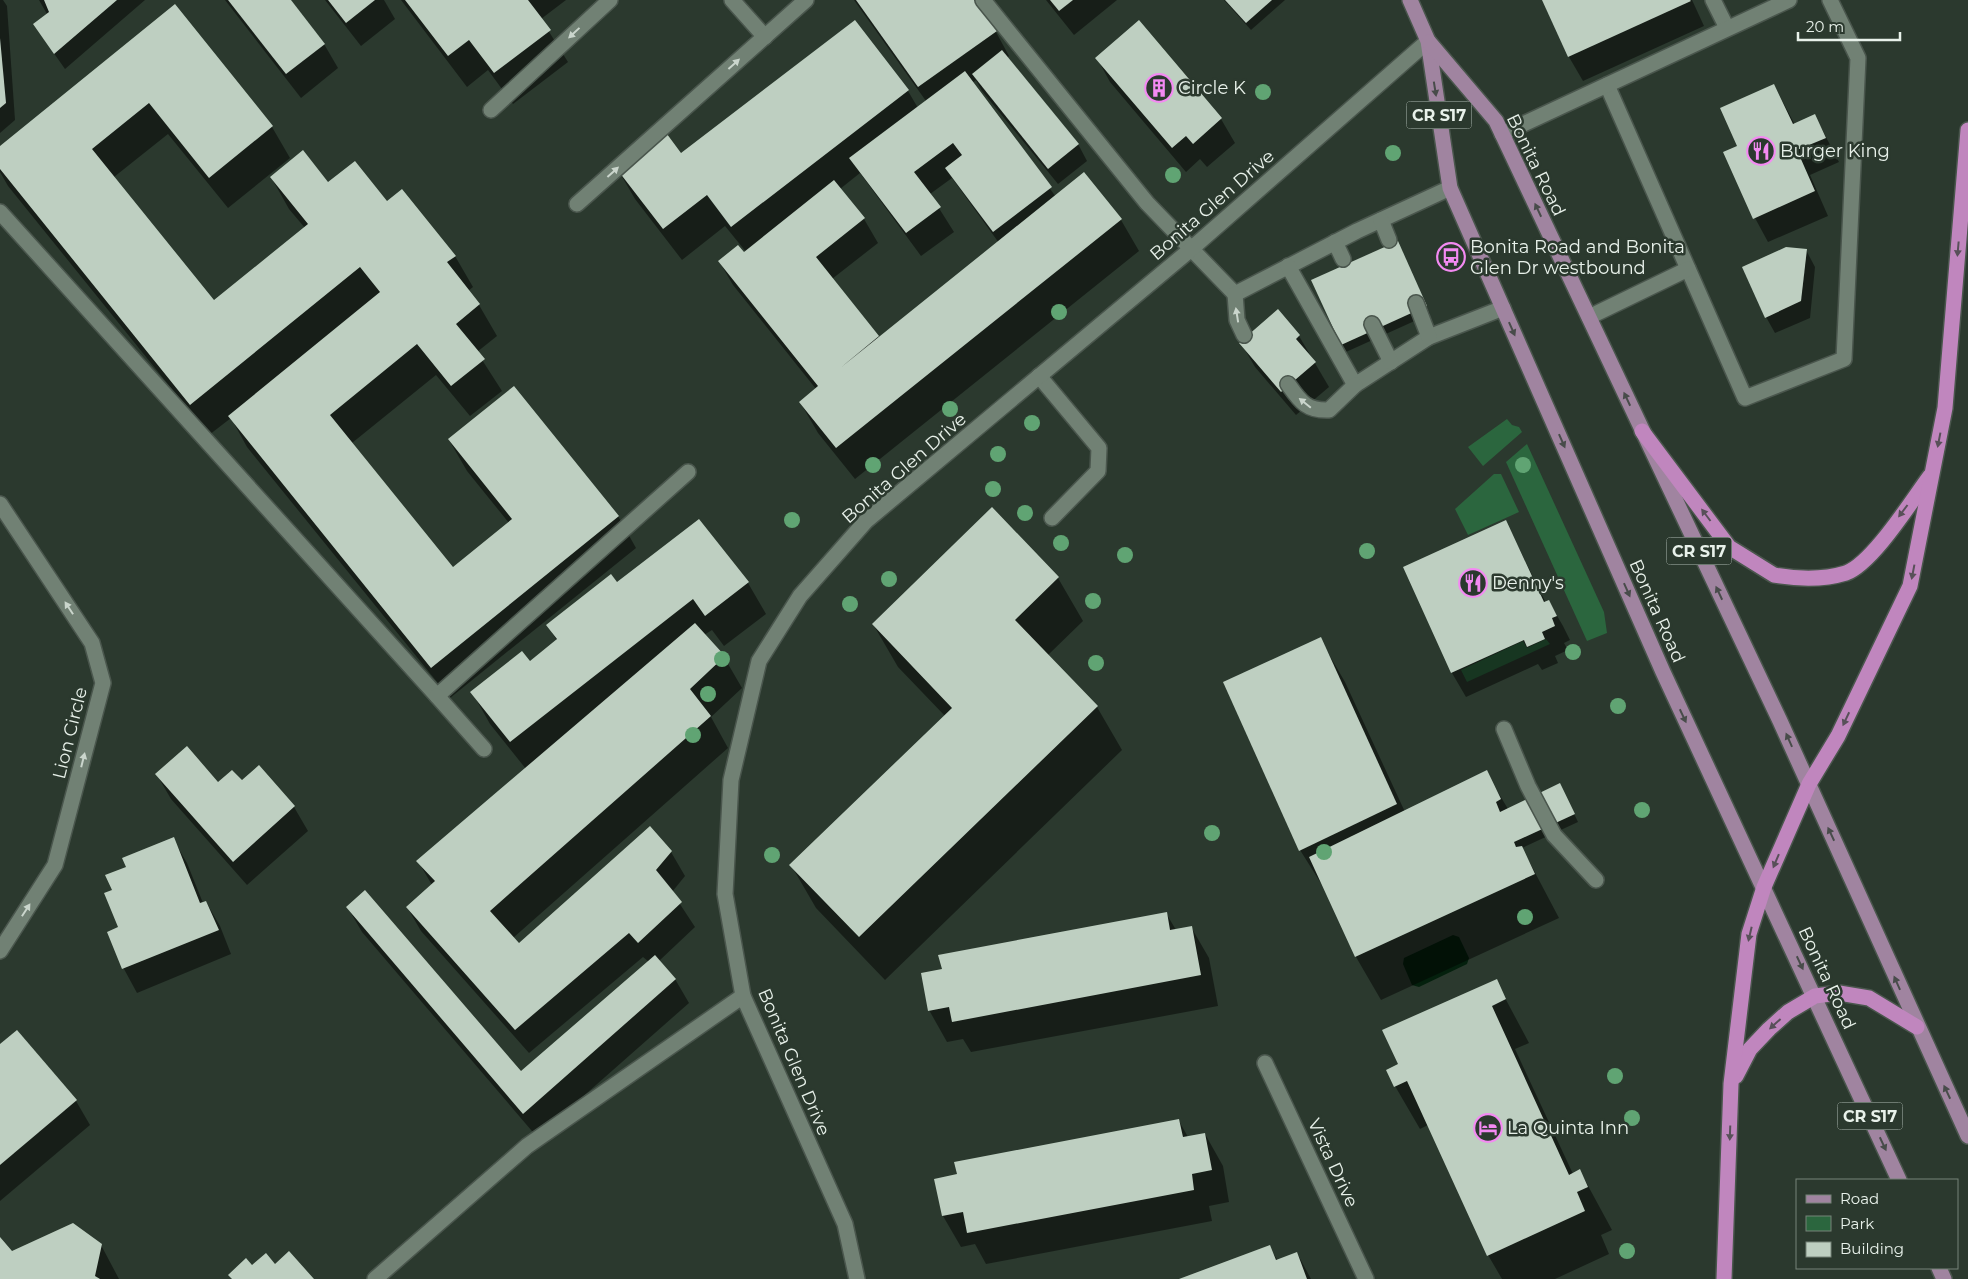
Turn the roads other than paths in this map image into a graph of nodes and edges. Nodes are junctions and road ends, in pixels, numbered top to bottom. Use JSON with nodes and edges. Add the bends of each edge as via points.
{"nodes":[{"id":1,"x":610,"y":0,"type":"edge"},
{"id":2,"x":732,"y":0,"type":"edge"},
{"id":3,"x":806,"y":0,"type":"edge"},
{"id":4,"x":983,"y":0,"type":"edge"},
{"id":5,"x":1410,"y":0,"type":"edge"},
{"id":6,"x":1714,"y":0,"type":"edge"},
{"id":7,"x":1789,"y":0,"type":"edge"},
{"id":8,"x":1830,"y":0,"type":"edge"},
{"id":9,"x":1727,"y":28,"type":"junction"},
{"id":10,"x":765,"y":37,"type":"junction"},
{"id":11,"x":1428,"y":41,"type":"junction"},
{"id":12,"x":1607,"y":85,"type":"junction"},
{"id":13,"x":491,"y":110,"type":"dead end"},
{"id":14,"x":1968,"y":130,"type":"edge"},
{"id":15,"x":1502,"y":134,"type":"junction"},
{"id":16,"x":1450,"y":188,"type":"junction"},
{"id":17,"x":576,"y":204,"type":"dead end"},
{"id":18,"x":0,"y":212,"type":"edge"},
{"id":19,"x":1381,"y":220,"type":"junction"},
{"id":20,"x":1389,"y":240,"type":"dead end"},
{"id":21,"x":1335,"y":242,"type":"junction"},
{"id":22,"x":1190,"y":250,"type":"junction"},
{"id":23,"x":1343,"y":259,"type":"dead end"},
{"id":24,"x":1288,"y":266,"type":"junction"},
{"id":25,"x":1688,"y":269,"type":"junction"},
{"id":26,"x":1235,"y":294,"type":"junction"},
{"id":27,"x":1416,"y":303,"type":"dead end"},
{"id":28,"x":1503,"y":308,"type":"junction"},
{"id":29,"x":1589,"y":318,"type":"junction"},
{"id":30,"x":1372,"y":324,"type":"dead end"},
{"id":31,"x":1244,"y":336,"type":"dead end"},
{"id":32,"x":1429,"y":338,"type":"junction"},
{"id":33,"x":1391,"y":362,"type":"junction"},
{"id":34,"x":1040,"y":376,"type":"junction"},
{"id":35,"x":1288,"y":384,"type":"dead end"},
{"id":36,"x":1355,"y":385,"type":"junction"},
{"id":37,"x":1642,"y":431,"type":"junction"},
{"id":38,"x":688,"y":472,"type":"dead end"},
{"id":39,"x":1932,"y":472,"type":"junction"},
{"id":40,"x":0,"y":504,"type":"edge"},
{"id":41,"x":1052,"y":518,"type":"dead end"},
{"id":42,"x":437,"y":696,"type":"junction"},
{"id":43,"x":1504,"y":729,"type":"dead end"},
{"id":44,"x":484,"y":749,"type":"dead end"},
{"id":45,"x":1809,"y":784,"type":"junction"},
{"id":46,"x":1596,"y":880,"type":"dead end"},
{"id":47,"x":1764,"y":887,"type":"junction"},
{"id":48,"x":0,"y":951,"type":"edge"},
{"id":49,"x":743,"y":996,"type":"junction"},
{"id":50,"x":1815,"y":996,"type":"junction"},
{"id":51,"x":1917,"y":1027,"type":"junction"},
{"id":52,"x":1265,"y":1063,"type":"dead end"},
{"id":53,"x":1731,"y":1084,"type":"junction"},
{"id":54,"x":1968,"y":1136,"type":"edge"},
{"id":55,"x":1899,"y":1179,"type":"edge"},
{"id":56,"x":375,"y":1279,"type":"edge"},
{"id":57,"x":857,"y":1279,"type":"edge"},
{"id":58,"x":1366,"y":1279,"type":"edge"},
{"id":59,"x":1724,"y":1279,"type":"edge"}],
"edges":[{"from":1,"to":13,"type":"street","one_way":true},
{"from":2,"to":10,"type":"street"},
{"from":3,"to":10,"type":"street"},
{"from":4,"to":22,"type":"street","via":[[1147,203]]},
{"from":5,"to":11,"type":"main road","name":"Bonita Road","number":"CR S17"},
{"from":6,"to":9,"type":"street"},
{"from":7,"to":9,"type":"street"},
{"from":8,"to":25,"type":"street","via":[[1858,58],[1844,359],[1745,398]]},
{"from":9,"to":12,"type":"street"},
{"from":17,"to":10,"type":"street","one_way":true},
{"from":11,"to":15,"type":"main road","name":"Bonita Road","number":"CR S17","via":[[1496,122]]},
{"from":11,"to":16,"type":"main road","name":"Bonita Road","number":"CR S17","one_way":true},
{"from":11,"to":22,"type":"street","name":"Bonita Glen Drive"},
{"from":12,"to":15,"type":"street"},
{"from":12,"to":25,"type":"street"},
{"from":14,"to":39,"type":"highway","one_way":true,"via":[[1945,408]]},
{"from":29,"to":15,"type":"main road","name":"Bonita Road","number":"CR S17","one_way":true},
{"from":16,"to":19,"type":"street"},
{"from":16,"to":28,"type":"main road","name":"Bonita Road","number":"CR S17"},
{"from":18,"to":42,"type":"street"},
{"from":19,"to":20,"type":"street"},
{"from":19,"to":21,"type":"street"},
{"from":21,"to":23,"type":"street"},
{"from":21,"to":24,"type":"street"},
{"from":22,"to":26,"type":"street"},
{"from":22,"to":34,"type":"street","name":"Bonita Glen Drive"},
{"from":24,"to":26,"type":"street"},
{"from":24,"to":36,"type":"street"},
{"from":25,"to":29,"type":"street"},
{"from":31,"to":26,"type":"street","one_way":true,"via":[[1237,320]]},
{"from":27,"to":32,"type":"street"},
{"from":28,"to":32,"type":"street"},
{"from":28,"to":47,"type":"main road","name":"Bonita Road","number":"CR S17","one_way":true,"via":[[1663,672]]},
{"from":37,"to":29,"type":"main road","name":"Bonita Road","number":"CR S17","one_way":true},
{"from":30,"to":33,"type":"street"},
{"from":32,"to":33,"type":"street"},
{"from":33,"to":36,"type":"street"},
{"from":34,"to":41,"type":"street","via":[[1099,448],[1098,471]]},
{"from":34,"to":49,"type":"street","name":"Bonita Glen Drive","via":[[866,521],[800,596],[759,661],[731,780],[725,894]]},
{"from":36,"to":35,"type":"street","one_way":true,"via":[[1329,410],[1315,411],[1300,401]]},
{"from":39,"to":37,"type":"highway","one_way":true,"via":[[1870,556],[1847,572],[1817,578],[1774,575],[1729,547]]},
{"from":45,"to":37,"type":"main road","name":"Bonita Road","number":"CR S17","one_way":true},
{"from":38,"to":42,"type":"street"},
{"from":39,"to":45,"type":"highway","one_way":true,"via":[[1910,586],[1838,736]]},
{"from":48,"to":40,"type":"street","name":"Lion Circle","one_way":true,"via":[[55,865],[102,683],[92,643]]},
{"from":42,"to":44,"type":"street"},
{"from":43,"to":46,"type":"street","via":[[1554,836]]},
{"from":45,"to":47,"type":"highway","one_way":true},
{"from":51,"to":45,"type":"main road","name":"Bonita Road","number":"CR S17","one_way":true},
{"from":47,"to":50,"type":"main road","name":"Bonita Road","number":"CR S17","one_way":true},
{"from":47,"to":53,"type":"highway","one_way":true,"via":[[1749,934]]},
{"from":49,"to":56,"type":"street","via":[[527,1146]]},
{"from":49,"to":57,"type":"street","name":"Bonita Glen Drive","via":[[845,1224]]},
{"from":50,"to":51,"type":"highway","via":[[1839,993],[1868,998]]},
{"from":50,"to":53,"type":"highway","one_way":true,"via":[[1788,1012],[1769,1029],[1750,1049]]},
{"from":50,"to":55,"type":"main road","name":"Bonita Road","number":"CR S17","one_way":true},
{"from":54,"to":51,"type":"main road","name":"Bonita Road","number":"CR S17","one_way":true},
{"from":52,"to":58,"type":"street","name":"Vista Drive"},
{"from":53,"to":59,"type":"highway","one_way":true}]}
